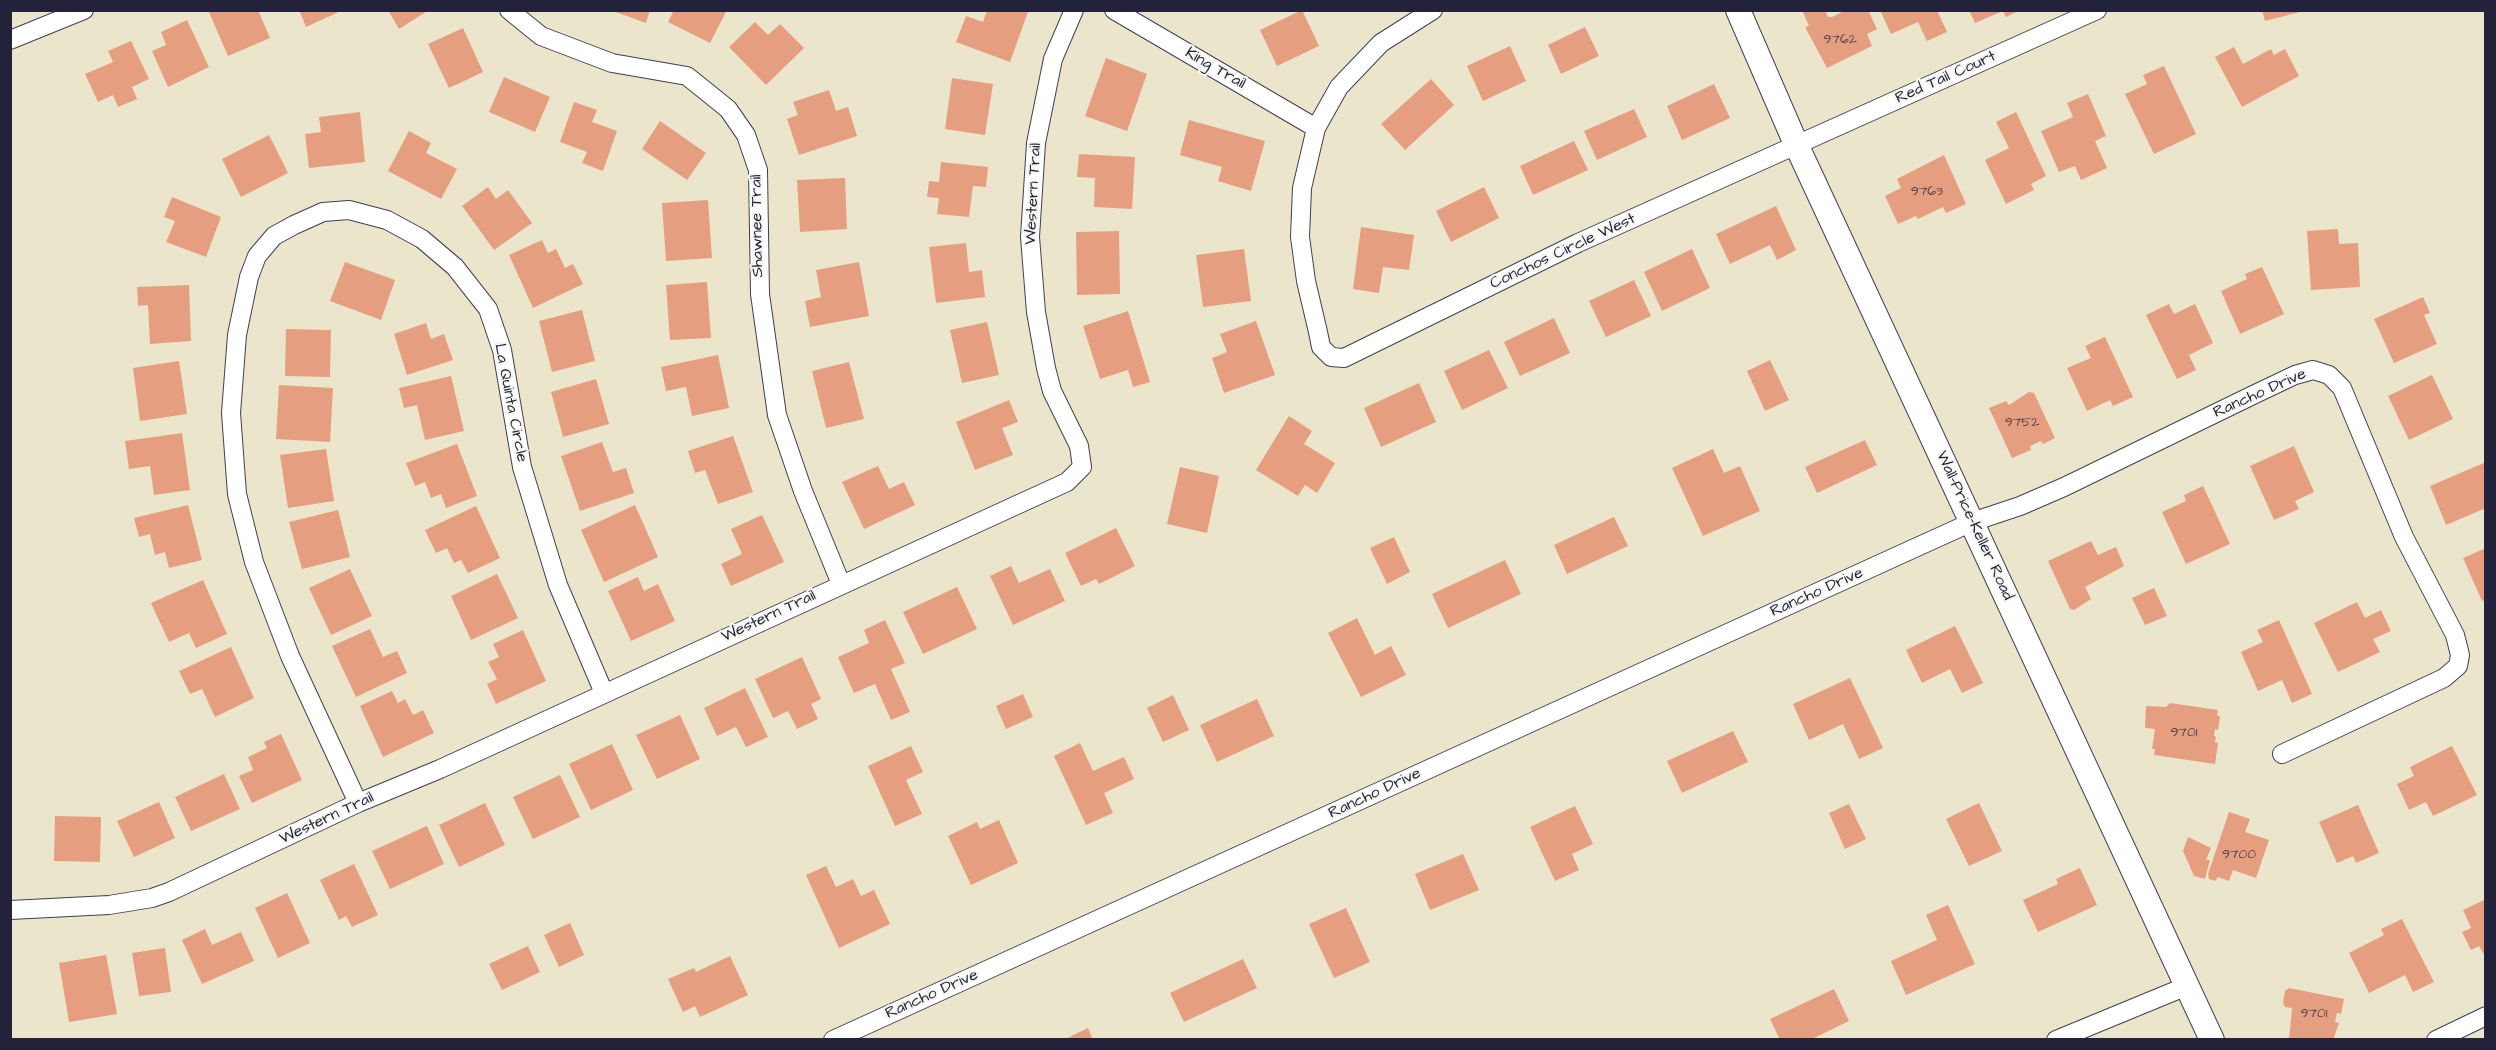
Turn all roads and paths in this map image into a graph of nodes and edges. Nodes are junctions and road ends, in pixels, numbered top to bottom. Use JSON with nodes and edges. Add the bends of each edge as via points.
{"nodes":[{"id":1,"x":84,"y":10,"type":"edge"},
{"id":2,"x":509,"y":10,"type":"edge"},
{"id":3,"x":1074,"y":10,"type":"edge"},
{"id":4,"x":1114,"y":10,"type":"edge"},
{"id":5,"x":1433,"y":10,"type":"edge"},
{"id":6,"x":1738,"y":10,"type":"edge"},
{"id":7,"x":2097,"y":10,"type":"edge"},
{"id":8,"x":10,"y":40,"type":"edge"},
{"id":9,"x":1316,"y":128,"type":"junction"},
{"id":10,"x":1796,"y":144,"type":"junction"},
{"id":11,"x":1972,"y":522,"type":"junction"},
{"id":12,"x":841,"y":584,"type":"junction"},
{"id":13,"x":604,"y":693,"type":"junction"},
{"id":14,"x":2282,"y":754,"type":"dead end"},
{"id":15,"x":358,"y":803,"type":"junction"},
{"id":16,"x":10,"y":910,"type":"edge"},
{"id":17,"x":2187,"y":986,"type":"junction"},
{"id":18,"x":2486,"y":1016,"type":"edge"},
{"id":19,"x":833,"y":1040,"type":"edge"},
{"id":20,"x":2056,"y":1040,"type":"edge"},
{"id":21,"x":2212,"y":1040,"type":"edge"},
{"id":22,"x":2436,"y":1040,"type":"edge"}],
"edges":[{"from":1,"to":8,"type":"street"},
{"from":2,"to":12,"type":"street","name":"Shawnee Trail","via":[[542,36],[612,63],[687,76],[728,109],[746,135],[758,170],[759,294],[777,415]]},
{"from":3,"to":12,"type":"street","name":"Western Trail","via":[[1053,59],[1036,143],[1030,237],[1036,312],[1046,368],[1052,391],[1079,446],[1082,467],[1067,482]]},
{"from":4,"to":9,"type":"street","name":"King Trail"},
{"from":5,"to":9,"type":"street","via":[[1381,43],[1339,87]]},
{"from":6,"to":10,"type":"street","name":"Wall-Price-Keller Road"},
{"from":7,"to":10,"type":"street","name":"Red Tail Court"},
{"from":9,"to":10,"type":"street","name":"Conchos Circle West","via":[[1302,188],[1300,237],[1321,347],[1331,357],[1344,358],[1578,243]]},
{"from":10,"to":11,"type":"street","name":"Wall-Price-Keller Road"},
{"from":11,"to":14,"type":"street","name":"Rancho Drive","via":[[2064,487],[2295,375],[2313,370],[2328,375],[2342,388],[2404,537],[2455,634],[2460,655],[2458,666],[2445,678]]},
{"from":11,"to":17,"type":"street","name":"Wall-Price-Keller Road"},
{"from":11,"to":19,"type":"street","name":"Rancho Drive"},
{"from":12,"to":13,"type":"street","name":"Western Trail"},
{"from":13,"to":15,"type":"street","name":"Western Trail"},
{"from":13,"to":15,"type":"street","name":"La Quinta Circle","via":[[558,585],[522,467],[502,350],[488,309],[447,260],[422,239],[387,220],[349,210],[323,212],[273,236],[257,256],[237,335],[231,413],[237,494],[254,562],[290,656]]},
{"from":15,"to":16,"type":"street","name":"Western Trail","via":[[152,898],[109,905]]},
{"from":17,"to":20,"type":"street"},
{"from":17,"to":21,"type":"street","name":"Wall-Price-Keller Road"},
{"from":18,"to":22,"type":"street"}]}
